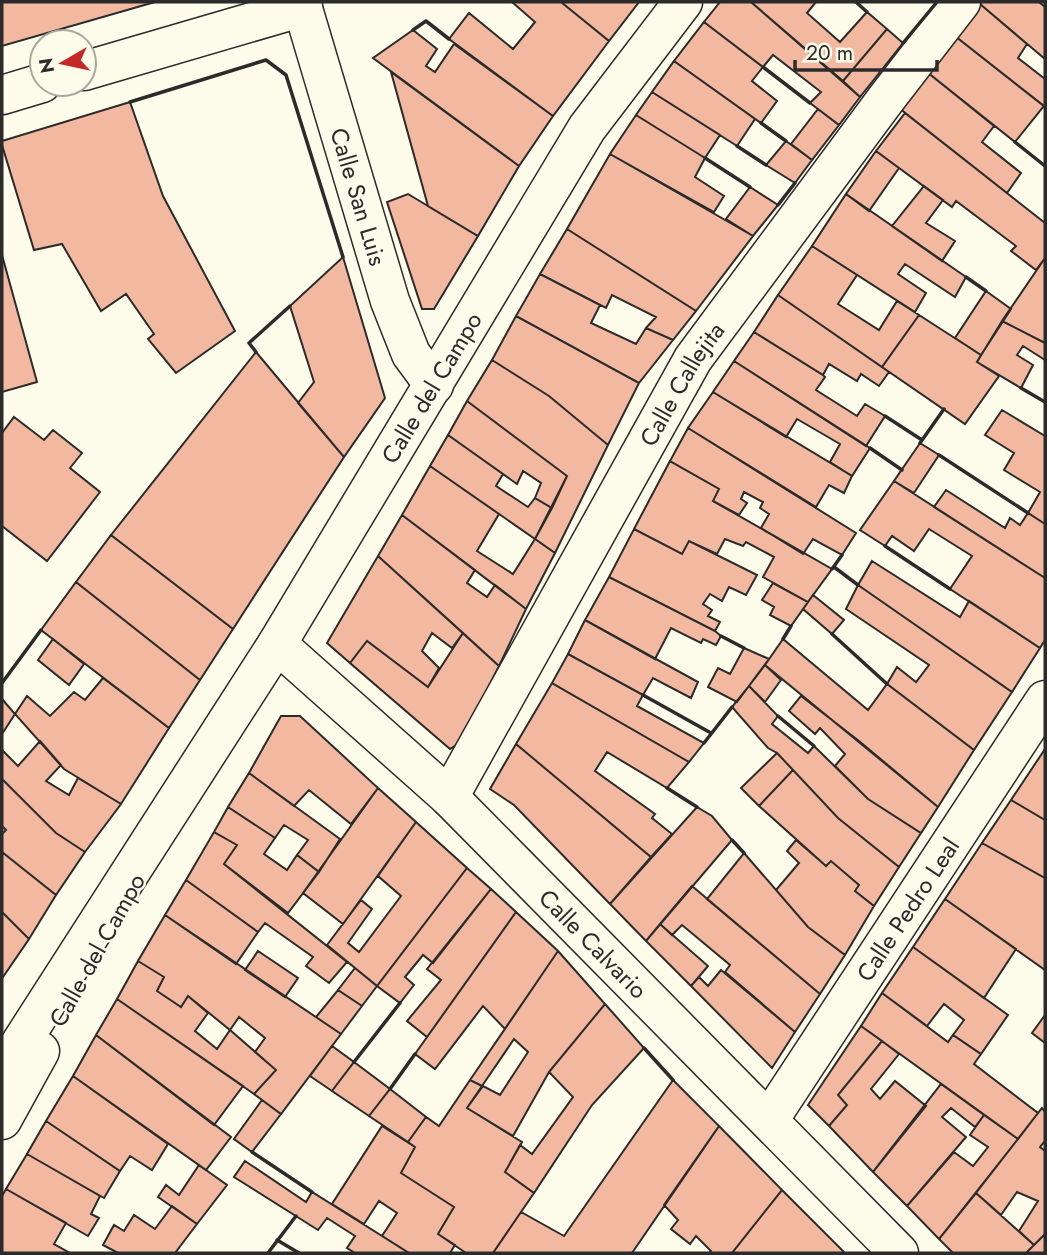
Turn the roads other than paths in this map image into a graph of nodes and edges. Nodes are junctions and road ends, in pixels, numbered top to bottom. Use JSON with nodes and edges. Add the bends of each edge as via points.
{"nodes":[{"id":1,"x":683,"y":2,"type":"edge"},
{"id":2,"x":961,"y":2,"type":"edge"},
{"id":3,"x":302,"y":5,"type":"edge"},
{"id":4,"x":98,"y":67,"type":"edge"},
{"id":5,"x":28,"y":87,"type":"edge"},
{"id":6,"x":2,"y":95,"type":"edge"},
{"id":7,"x":434,"y":385,"type":"junction"},
{"id":8,"x":277,"y":644,"type":"junction"},
{"id":9,"x":1045,"y":700,"type":"edge"},
{"id":10,"x":192,"y":780,"type":"junction"},
{"id":11,"x":449,"y":797,"type":"junction"},
{"id":12,"x":2,"y":1072,"type":"edge"},
{"id":13,"x":2,"y":1119,"type":"edge"},
{"id":14,"x":769,"y":1120,"type":"junction"},
{"id":15,"x":899,"y":1253,"type":"edge"}],
"edges":[{"from":1,"to":7,"type":"street","name":"Calle del Campo","via":[[587,128]]},
{"from":2,"to":11,"type":"street","name":"Calle Callejita","via":[[693,359]]},
{"from":3,"to":4,"type":"street"},
{"from":3,"to":7,"type":"street","name":"Calle San Luis","via":[[390,301],[411,354]]},
{"from":5,"to":6,"type":"street"},
{"from":7,"to":8,"type":"street","name":"Calle del Campo"},
{"from":8,"to":10,"type":"street","name":"Calle del Campo"},
{"from":8,"to":11,"type":"street","name":"Calle Calvario"},
{"from":9,"to":14,"type":"street","name":"Calle Pedro Leal"},
{"from":10,"to":12,"type":"street","name":"Calle del Campo"},
{"from":10,"to":13,"type":"street","name":"Calle del Campo"},
{"from":11,"to":14,"type":"street","name":"Calle Calvario"},
{"from":14,"to":15,"type":"street","name":"Calle Calvario"}]}
